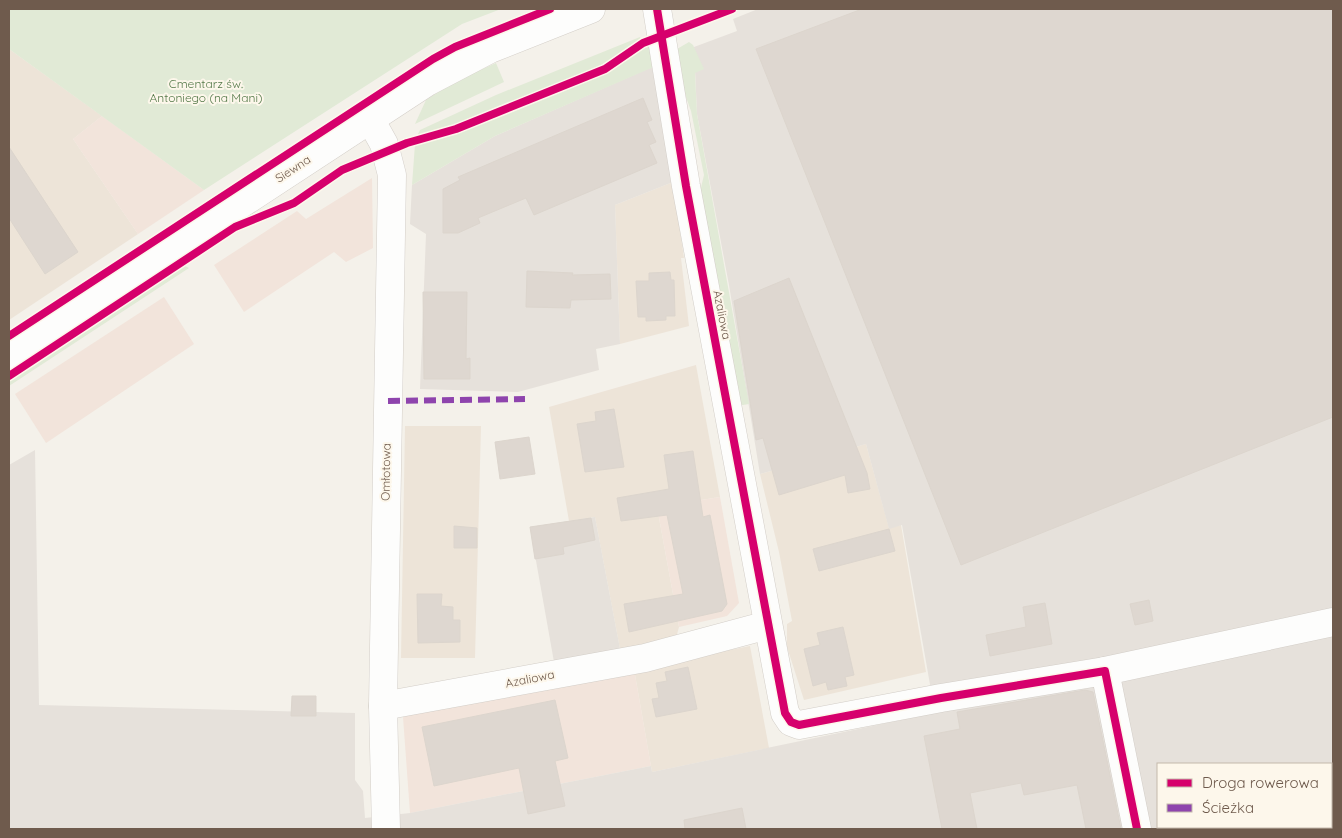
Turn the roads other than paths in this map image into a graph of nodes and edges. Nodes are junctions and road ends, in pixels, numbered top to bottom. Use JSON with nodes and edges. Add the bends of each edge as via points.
{"nodes":[{"id":1,"x":591,"y":9,"type":"edge"},
{"id":2,"x":657,"y":9,"type":"edge"},
{"id":3,"x":370,"y":119,"type":"junction"},
{"id":4,"x":9,"y":356,"type":"edge"},
{"id":5,"x":1333,"y":622,"type":"edge"},
{"id":6,"x":768,"y":625,"type":"junction"},
{"id":7,"x":1105,"y":671,"type":"junction"},
{"id":8,"x":383,"y":706,"type":"junction"},
{"id":9,"x":386,"y":829,"type":"edge"},
{"id":10,"x":1137,"y":829,"type":"edge"}],
"edges":[{"from":1,"to":3,"type":"street","name":"Siewna","via":[[458,64]]},
{"from":2,"to":6,"type":"street","name":"Azaliowa","via":[[686,186]]},
{"from":3,"to":4,"type":"street","name":"Siewna"},
{"from":3,"to":8,"type":"street","name":"Omłotowa","via":[[384,144],[392,175]]},
{"from":5,"to":7,"type":"street"},
{"from":6,"to":7,"type":"street","via":[[785,713],[791,722],[799,725]]},
{"from":6,"to":8,"type":"street","name":"Azaliowa","via":[[644,658]]},
{"from":7,"to":10,"type":"street"},
{"from":8,"to":9,"type":"street","name":"Omłotowa"}]}
